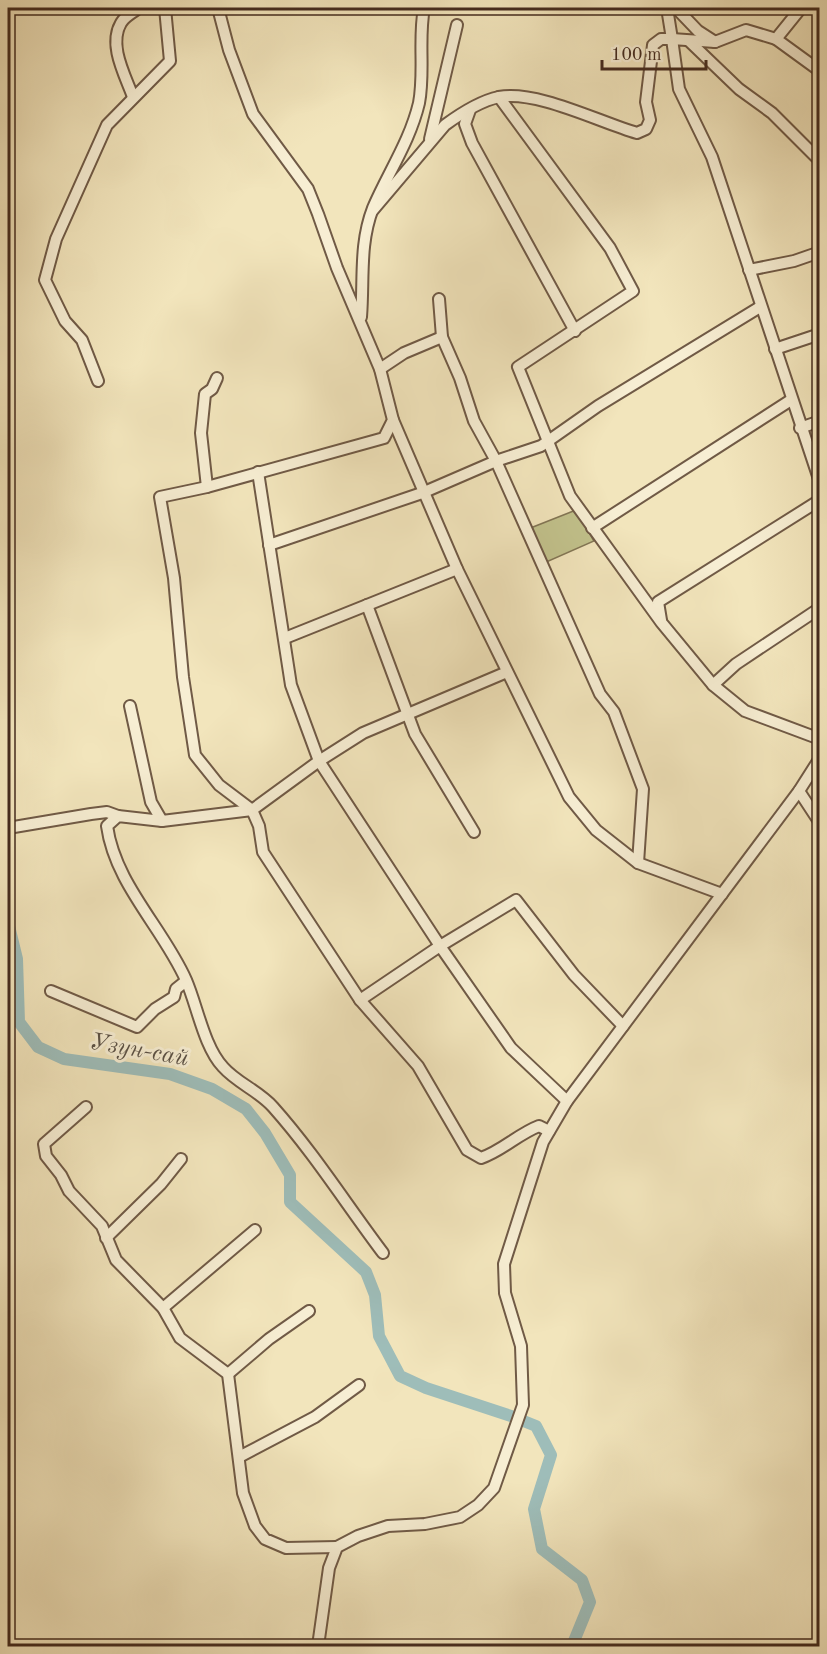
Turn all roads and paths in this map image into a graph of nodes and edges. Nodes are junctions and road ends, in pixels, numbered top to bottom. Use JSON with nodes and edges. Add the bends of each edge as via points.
{"nodes":[{"id":1,"x":139,"y":8,"type":"edge"},
{"id":2,"x":165,"y":8,"type":"edge"},
{"id":3,"x":218,"y":8,"type":"edge"},
{"id":4,"x":424,"y":8,"type":"edge"},
{"id":5,"x":667,"y":8,"type":"edge"},
{"id":6,"x":676,"y":8,"type":"edge"},
{"id":7,"x":801,"y":8,"type":"edge"},
{"id":8,"x":457,"y":25,"type":"dead end"},
{"id":9,"x":672,"y":39,"type":"junction"},
{"id":10,"x":776,"y":39,"type":"junction"},
{"id":11,"x":689,"y":41,"type":"junction"},
{"id":12,"x":715,"y":42,"type":"junction"},
{"id":13,"x":819,"y":71,"type":"edge"},
{"id":14,"x":133,"y":97,"type":"junction"},
{"id":15,"x":499,"y":97,"type":"junction"},
{"id":16,"x":470,"y":110,"type":"junction"},
{"id":17,"x":430,"y":140,"type":"junction"},
{"id":18,"x":819,"y":161,"type":"edge"},
{"id":19,"x":373,"y":210,"type":"junction"},
{"id":20,"x":819,"y":252,"type":"edge"},
{"id":21,"x":749,"y":270,"type":"junction"},
{"id":22,"x":439,"y":299,"type":"dead end"},
{"id":23,"x":760,"y":307,"type":"junction"},
{"id":24,"x":361,"y":320,"type":"junction"},
{"id":25,"x":575,"y":331,"type":"junction"},
{"id":26,"x":819,"y":334,"type":"edge"},
{"id":27,"x":442,"y":337,"type":"junction"},
{"id":28,"x":775,"y":349,"type":"junction"},
{"id":29,"x":380,"y":369,"type":"junction"},
{"id":30,"x":217,"y":378,"type":"dead end"},
{"id":31,"x":98,"y":381,"type":"dead end"},
{"id":32,"x":791,"y":400,"type":"junction"},
{"id":33,"x":393,"y":420,"type":"junction"},
{"id":34,"x":819,"y":421,"type":"edge"},
{"id":35,"x":800,"y":428,"type":"junction"},
{"id":36,"x":547,"y":441,"type":"junction"},
{"id":37,"x":496,"y":461,"type":"junction"},
{"id":38,"x":258,"y":472,"type":"junction"},
{"id":39,"x":819,"y":482,"type":"edge"},
{"id":40,"x":207,"y":487,"type":"junction"},
{"id":41,"x":422,"y":493,"type":"junction"},
{"id":42,"x":819,"y":500,"type":"edge"},
{"id":43,"x":592,"y":528,"type":"junction"},
{"id":44,"x":269,"y":545,"type":"junction"},
{"id":45,"x":457,"y":569,"type":"junction"},
{"id":46,"x":367,"y":605,"type":"junction"},
{"id":47,"x":819,"y":608,"type":"edge"},
{"id":48,"x":661,"y":622,"type":"junction"},
{"id":49,"x":285,"y":638,"type":"junction"},
{"id":50,"x":507,"y":672,"type":"junction"},
{"id":51,"x":713,"y":685,"type":"junction"},
{"id":52,"x":130,"y":706,"type":"dead end"},
{"id":53,"x":407,"y":714,"type":"junction"},
{"id":54,"x":819,"y":739,"type":"edge"},
{"id":55,"x":819,"y":758,"type":"edge"},
{"id":56,"x":319,"y":761,"type":"junction"},
{"id":57,"x":799,"y":791,"type":"junction"},
{"id":58,"x":252,"y":810,"type":"junction"},
{"id":59,"x":816,"y":815,"type":"edge"},
{"id":60,"x":118,"y":816,"type":"junction"},
{"id":61,"x":162,"y":821,"type":"junction"},
{"id":62,"x":819,"y":823,"type":"edge"},
{"id":63,"x":8,"y":828,"type":"edge"},
{"id":64,"x":474,"y":832,"type":"dead end"},
{"id":65,"x":638,"y":863,"type":"junction"},
{"id":66,"x":722,"y":894,"type":"junction"},
{"id":67,"x":440,"y":946,"type":"junction"},
{"id":68,"x":186,"y":981,"type":"junction"},
{"id":69,"x":51,"y":991,"type":"dead end"},
{"id":70,"x":360,"y":1000,"type":"junction"},
{"id":71,"x":623,"y":1026,"type":"junction"},
{"id":72,"x":567,"y":1101,"type":"junction"},
{"id":73,"x":86,"y":1107,"type":"dead end"},
{"id":74,"x":549,"y":1131,"type":"junction"},
{"id":75,"x":181,"y":1159,"type":"dead end"},
{"id":76,"x":255,"y":1230,"type":"dead end"},
{"id":77,"x":106,"y":1238,"type":"junction"},
{"id":78,"x":383,"y":1253,"type":"dead end"},
{"id":79,"x":163,"y":1308,"type":"junction"},
{"id":80,"x":309,"y":1311,"type":"dead end"},
{"id":81,"x":228,"y":1374,"type":"junction"},
{"id":82,"x":359,"y":1385,"type":"dead end"},
{"id":83,"x":239,"y":1457,"type":"junction"},
{"id":84,"x":337,"y":1547,"type":"junction"},
{"id":85,"x":318,"y":1647,"type":"edge"}],
"edges":[{"from":1,"to":14,"type":"street","via":[[121,21],[116,35],[118,55]]},
{"from":2,"to":14,"type":"street","via":[[171,61]]},
{"from":3,"to":24,"type":"street","via":[[253,114],[308,189]]},
{"from":4,"to":19,"type":"street","via":[[419,101],[413,124]]},
{"from":5,"to":9,"type":"street"},
{"from":6,"to":12,"type":"street"},
{"from":7,"to":10,"type":"street"},
{"from":8,"to":17,"type":"street"},
{"from":9,"to":11,"type":"street"},
{"from":9,"to":15,"type":"street","via":[[661,39],[653,45],[646,102],[650,120],[646,129],[637,133],[558,105]]},
{"from":9,"to":21,"type":"street","via":[[679,89],[712,157]]},
{"from":10,"to":12,"type":"street","via":[[746,30]]},
{"from":10,"to":13,"type":"street"},
{"from":11,"to":12,"type":"street"},
{"from":11,"to":18,"type":"street","via":[[739,89],[772,113]]},
{"from":14,"to":31,"type":"street","via":[[106,125],[56,239],[45,280],[65,321],[82,340]]},
{"from":15,"to":16,"type":"street"},
{"from":15,"to":25,"type":"street","via":[[610,248],[633,291]]},
{"from":16,"to":17,"type":"street"},
{"from":16,"to":25,"type":"street","via":[[465,124],[472,143]]},
{"from":17,"to":19,"type":"street"},
{"from":19,"to":24,"type":"street","via":[[361,260]]},
{"from":20,"to":21,"type":"street"},
{"from":21,"to":23,"type":"street"},
{"from":22,"to":27,"type":"street"},
{"from":23,"to":28,"type":"street"},
{"from":23,"to":36,"type":"street","via":[[597,406]]},
{"from":24,"to":29,"type":"street"},
{"from":25,"to":36,"type":"street","via":[[518,367]]},
{"from":26,"to":28,"type":"street"},
{"from":27,"to":29,"type":"street","via":[[404,353]]},
{"from":27,"to":37,"type":"street","via":[[474,422]]},
{"from":28,"to":32,"type":"street"},
{"from":29,"to":33,"type":"street"},
{"from":30,"to":40,"type":"street","via":[[205,394],[201,411]]},
{"from":32,"to":35,"type":"street"},
{"from":32,"to":43,"type":"street"},
{"from":33,"to":38,"type":"street","via":[[384,438]]},
{"from":33,"to":41,"type":"street"},
{"from":34,"to":35,"type":"street"},
{"from":35,"to":39,"type":"street"},
{"from":36,"to":37,"type":"street"},
{"from":36,"to":43,"type":"street","via":[[570,496]]},
{"from":37,"to":41,"type":"street"},
{"from":37,"to":65,"type":"street","via":[[600,694],[614,712],[643,789]]},
{"from":38,"to":40,"type":"street"},
{"from":38,"to":44,"type":"street"},
{"from":40,"to":58,"type":"street","via":[[160,497],[174,578],[183,677],[195,755],[219,784]]},
{"from":41,"to":44,"type":"street"},
{"from":41,"to":45,"type":"street"},
{"from":42,"to":48,"type":"street","via":[[658,602]]},
{"from":43,"to":48,"type":"street"},
{"from":44,"to":49,"type":"street"},
{"from":45,"to":46,"type":"street"},
{"from":45,"to":50,"type":"street"},
{"from":46,"to":49,"type":"street"},
{"from":46,"to":53,"type":"street"},
{"from":47,"to":51,"type":"street","via":[[736,664]]},
{"from":48,"to":51,"type":"street"},
{"from":49,"to":56,"type":"street","via":[[291,685]]},
{"from":50,"to":53,"type":"street"},
{"from":50,"to":65,"type":"street","via":[[569,797],[596,830]]},
{"from":51,"to":54,"type":"street","via":[[745,711]]},
{"from":52,"to":61,"type":"street","via":[[151,802]]},
{"from":53,"to":56,"type":"street","via":[[363,733]]},
{"from":53,"to":64,"type":"street"},
{"from":55,"to":57,"type":"street"},
{"from":56,"to":58,"type":"street"},
{"from":56,"to":67,"type":"street"},
{"from":57,"to":59,"type":"street"},
{"from":57,"to":66,"type":"street"},
{"from":58,"to":61,"type":"street"},
{"from":58,"to":70,"type":"street","via":[[264,852]]},
{"from":59,"to":62,"type":"street"},
{"from":60,"to":61,"type":"street"},
{"from":60,"to":63,"type":"street","via":[[91,814]]},
{"from":60,"to":68,"type":"street","via":[[107,826],[113,851]]},
{"from":65,"to":66,"type":"street"},
{"from":66,"to":71,"type":"street"},
{"from":67,"to":70,"type":"street"},
{"from":67,"to":71,"type":"street","via":[[516,900],[574,975]]},
{"from":67,"to":72,"type":"street","via":[[511,1048]]},
{"from":68,"to":69,"type":"street","via":[[176,989],[174,997],[137,1027]]},
{"from":68,"to":78,"type":"street","via":[[212,1051],[223,1068],[270,1104],[302,1140]]},
{"from":70,"to":74,"type":"street","via":[[418,1066],[467,1150],[481,1158],[539,1126]]},
{"from":71,"to":72,"type":"street"},
{"from":72,"to":74,"type":"street"},
{"from":73,"to":77,"type":"street","via":[[44,1144],[46,1156],[69,1191],[102,1226]]},
{"from":74,"to":84,"type":"street","via":[[504,1264],[505,1293],[521,1346],[523,1404],[494,1488],[460,1517],[388,1526]]},
{"from":75,"to":77,"type":"street"},
{"from":76,"to":79,"type":"street"},
{"from":77,"to":79,"type":"street","via":[[116,1260]]},
{"from":79,"to":81,"type":"street","via":[[180,1338]]},
{"from":80,"to":81,"type":"street","via":[[268,1339]]},
{"from":81,"to":83,"type":"street"},
{"from":82,"to":83,"type":"street","via":[[315,1417]]},
{"from":83,"to":84,"type":"street","via":[[243,1493],[255,1526],[265,1539],[286,1548]]},
{"from":84,"to":85,"type":"street","via":[[329,1568]]}]}
